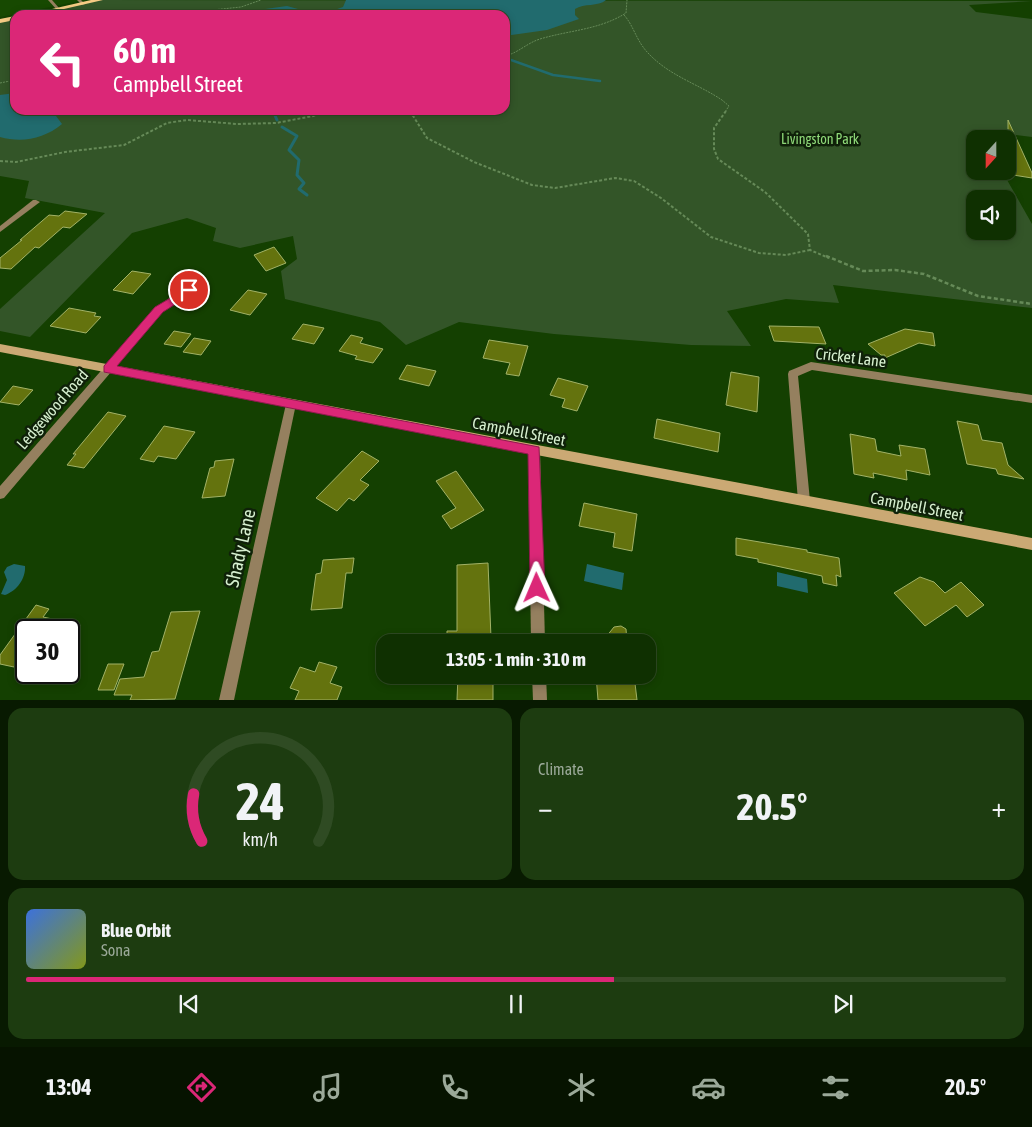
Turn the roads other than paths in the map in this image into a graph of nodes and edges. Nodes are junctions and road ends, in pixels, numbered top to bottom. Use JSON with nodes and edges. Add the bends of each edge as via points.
{"nodes":[{"id":1,"x":50,"y":0,"type":"edge"},
{"id":2,"x":100,"y":0,"type":"edge"},
{"id":3,"x":81,"y":2,"type":"edge"},
{"id":4,"x":58,"y":9,"type":"junction"},
{"id":5,"x":53,"y":10,"type":"edge"},
{"id":6,"x":36,"y":202,"type":"dead end"},
{"id":7,"x":0,"y":230,"type":"edge"},
{"id":8,"x":204,"y":283,"type":"dead end"},
{"id":9,"x":0,"y":348,"type":"edge"},
{"id":10,"x":108,"y":369,"type":"junction"},
{"id":11,"x":1032,"y":399,"type":"edge"},
{"id":12,"x":291,"y":404,"type":"junction"},
{"id":13,"x":534,"y":450,"type":"junction"},
{"id":14,"x":0,"y":494,"type":"edge"},
{"id":15,"x":804,"y":501,"type":"junction"},
{"id":16,"x":1032,"y":544,"type":"edge"},
{"id":17,"x":538,"y":634,"type":"edge"},
{"id":18,"x":539,"y":684,"type":"edge"},
{"id":19,"x":226,"y":700,"type":"edge"},
{"id":20,"x":540,"y":700,"type":"edge"}],
"edges":[{"from":1,"to":4,"type":"lane"},
{"from":2,"to":3,"type":"main road"},
{"from":3,"to":4,"type":"main road"},
{"from":4,"to":5,"type":"main road"},
{"from":6,"to":7,"type":"street"},
{"from":8,"to":10,"type":"street","name":"Ledgewood Road","via":[[159,310]]},
{"from":9,"to":10,"type":"street","name":"Campbell Street"},
{"from":10,"to":12,"type":"street","name":"Campbell Street"},
{"from":10,"to":14,"type":"street","name":"Ledgewood Road"},
{"from":11,"to":15,"type":"street","name":"Cricket Lane","via":[[811,366],[793,374]]},
{"from":12,"to":13,"type":"street","name":"Campbell Street"},
{"from":12,"to":19,"type":"street","name":"Shady Lane"},
{"from":13,"to":15,"type":"street","name":"Campbell Street"},
{"from":13,"to":17,"type":"street"},
{"from":15,"to":16,"type":"street","name":"Campbell Street"},
{"from":18,"to":20,"type":"street"}]}
